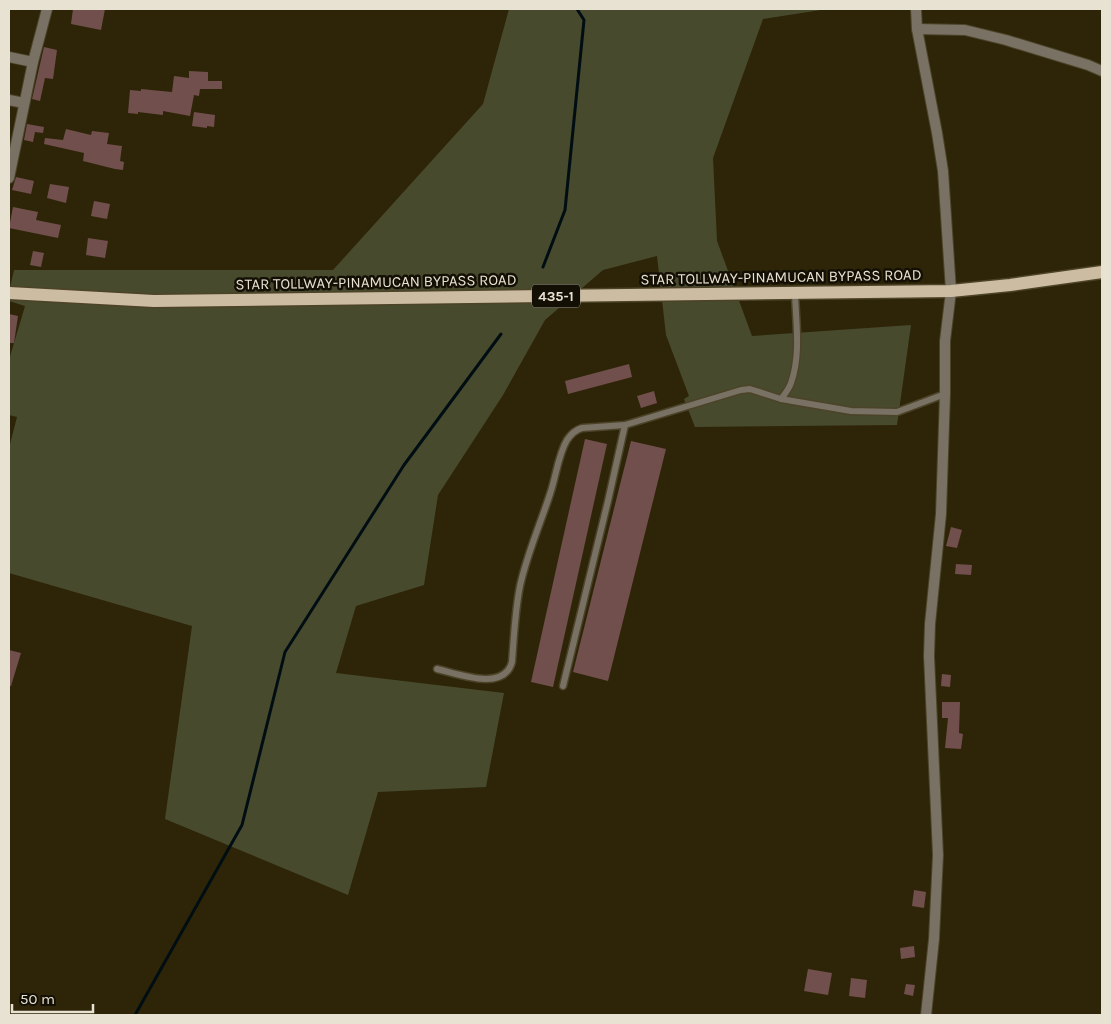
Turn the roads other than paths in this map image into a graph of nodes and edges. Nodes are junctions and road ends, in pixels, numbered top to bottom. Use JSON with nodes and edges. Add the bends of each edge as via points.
{"nodes":[{"id":1,"x":47,"y":9,"type":"edge"},
{"id":2,"x":916,"y":9,"type":"edge"},
{"id":3,"x":917,"y":29,"type":"junction"},
{"id":4,"x":9,"y":56,"type":"edge"},
{"id":5,"x":33,"y":62,"type":"junction"},
{"id":6,"x":1102,"y":71,"type":"edge"},
{"id":7,"x":9,"y":100,"type":"edge"},
{"id":8,"x":24,"y":103,"type":"junction"},
{"id":9,"x":9,"y":178,"type":"edge"},
{"id":10,"x":1102,"y":272,"type":"edge"},
{"id":11,"x":951,"y":291,"type":"junction"},
{"id":12,"x":9,"y":293,"type":"edge"},
{"id":13,"x":795,"y":294,"type":"junction"},
{"id":14,"x":945,"y":394,"type":"junction"},
{"id":15,"x":781,"y":399,"type":"junction"},
{"id":16,"x":626,"y":425,"type":"junction"},
{"id":17,"x":437,"y":669,"type":"dead end"},
{"id":18,"x":563,"y":686,"type":"dead end"},
{"id":19,"x":926,"y":1015,"type":"edge"}],
"edges":[{"from":1,"to":5,"type":"street"},
{"from":2,"to":3,"type":"street"},
{"from":3,"to":6,"type":"street","via":[[965,30]]},
{"from":3,"to":11,"type":"street","via":[[943,171]]},
{"from":4,"to":5,"type":"street"},
{"from":5,"to":8,"type":"street"},
{"from":7,"to":8,"type":"street"},
{"from":8,"to":9,"type":"street"},
{"from":10,"to":11,"type":"main road","name":"STAR TOLLWAY-PINAMUCAN BYPASS ROAD","number":"435-1"},
{"from":11,"to":13,"type":"main road","name":"STAR TOLLWAY-PINAMUCAN BYPASS ROAD","number":"435-1"},
{"from":11,"to":14,"type":"street","via":[[945,341]]},
{"from":12,"to":13,"type":"main road","name":"STAR TOLLWAY-PINAMUCAN BYPASS ROAD","number":"435-1","via":[[154,301]]},
{"from":13,"to":15,"type":"lane","via":[[795,368]]},
{"from":14,"to":15,"type":"lane","via":[[896,412],[851,411]]},
{"from":14,"to":19,"type":"street","via":[[929,656],[938,855]]},
{"from":15,"to":16,"type":"lane","via":[[750,389],[741,390]]},
{"from":16,"to":17,"type":"lane","via":[[576,430],[563,448],[520,585],[512,662],[508,672],[498,678],[482,679]]},
{"from":16,"to":18,"type":"lane"}]}
